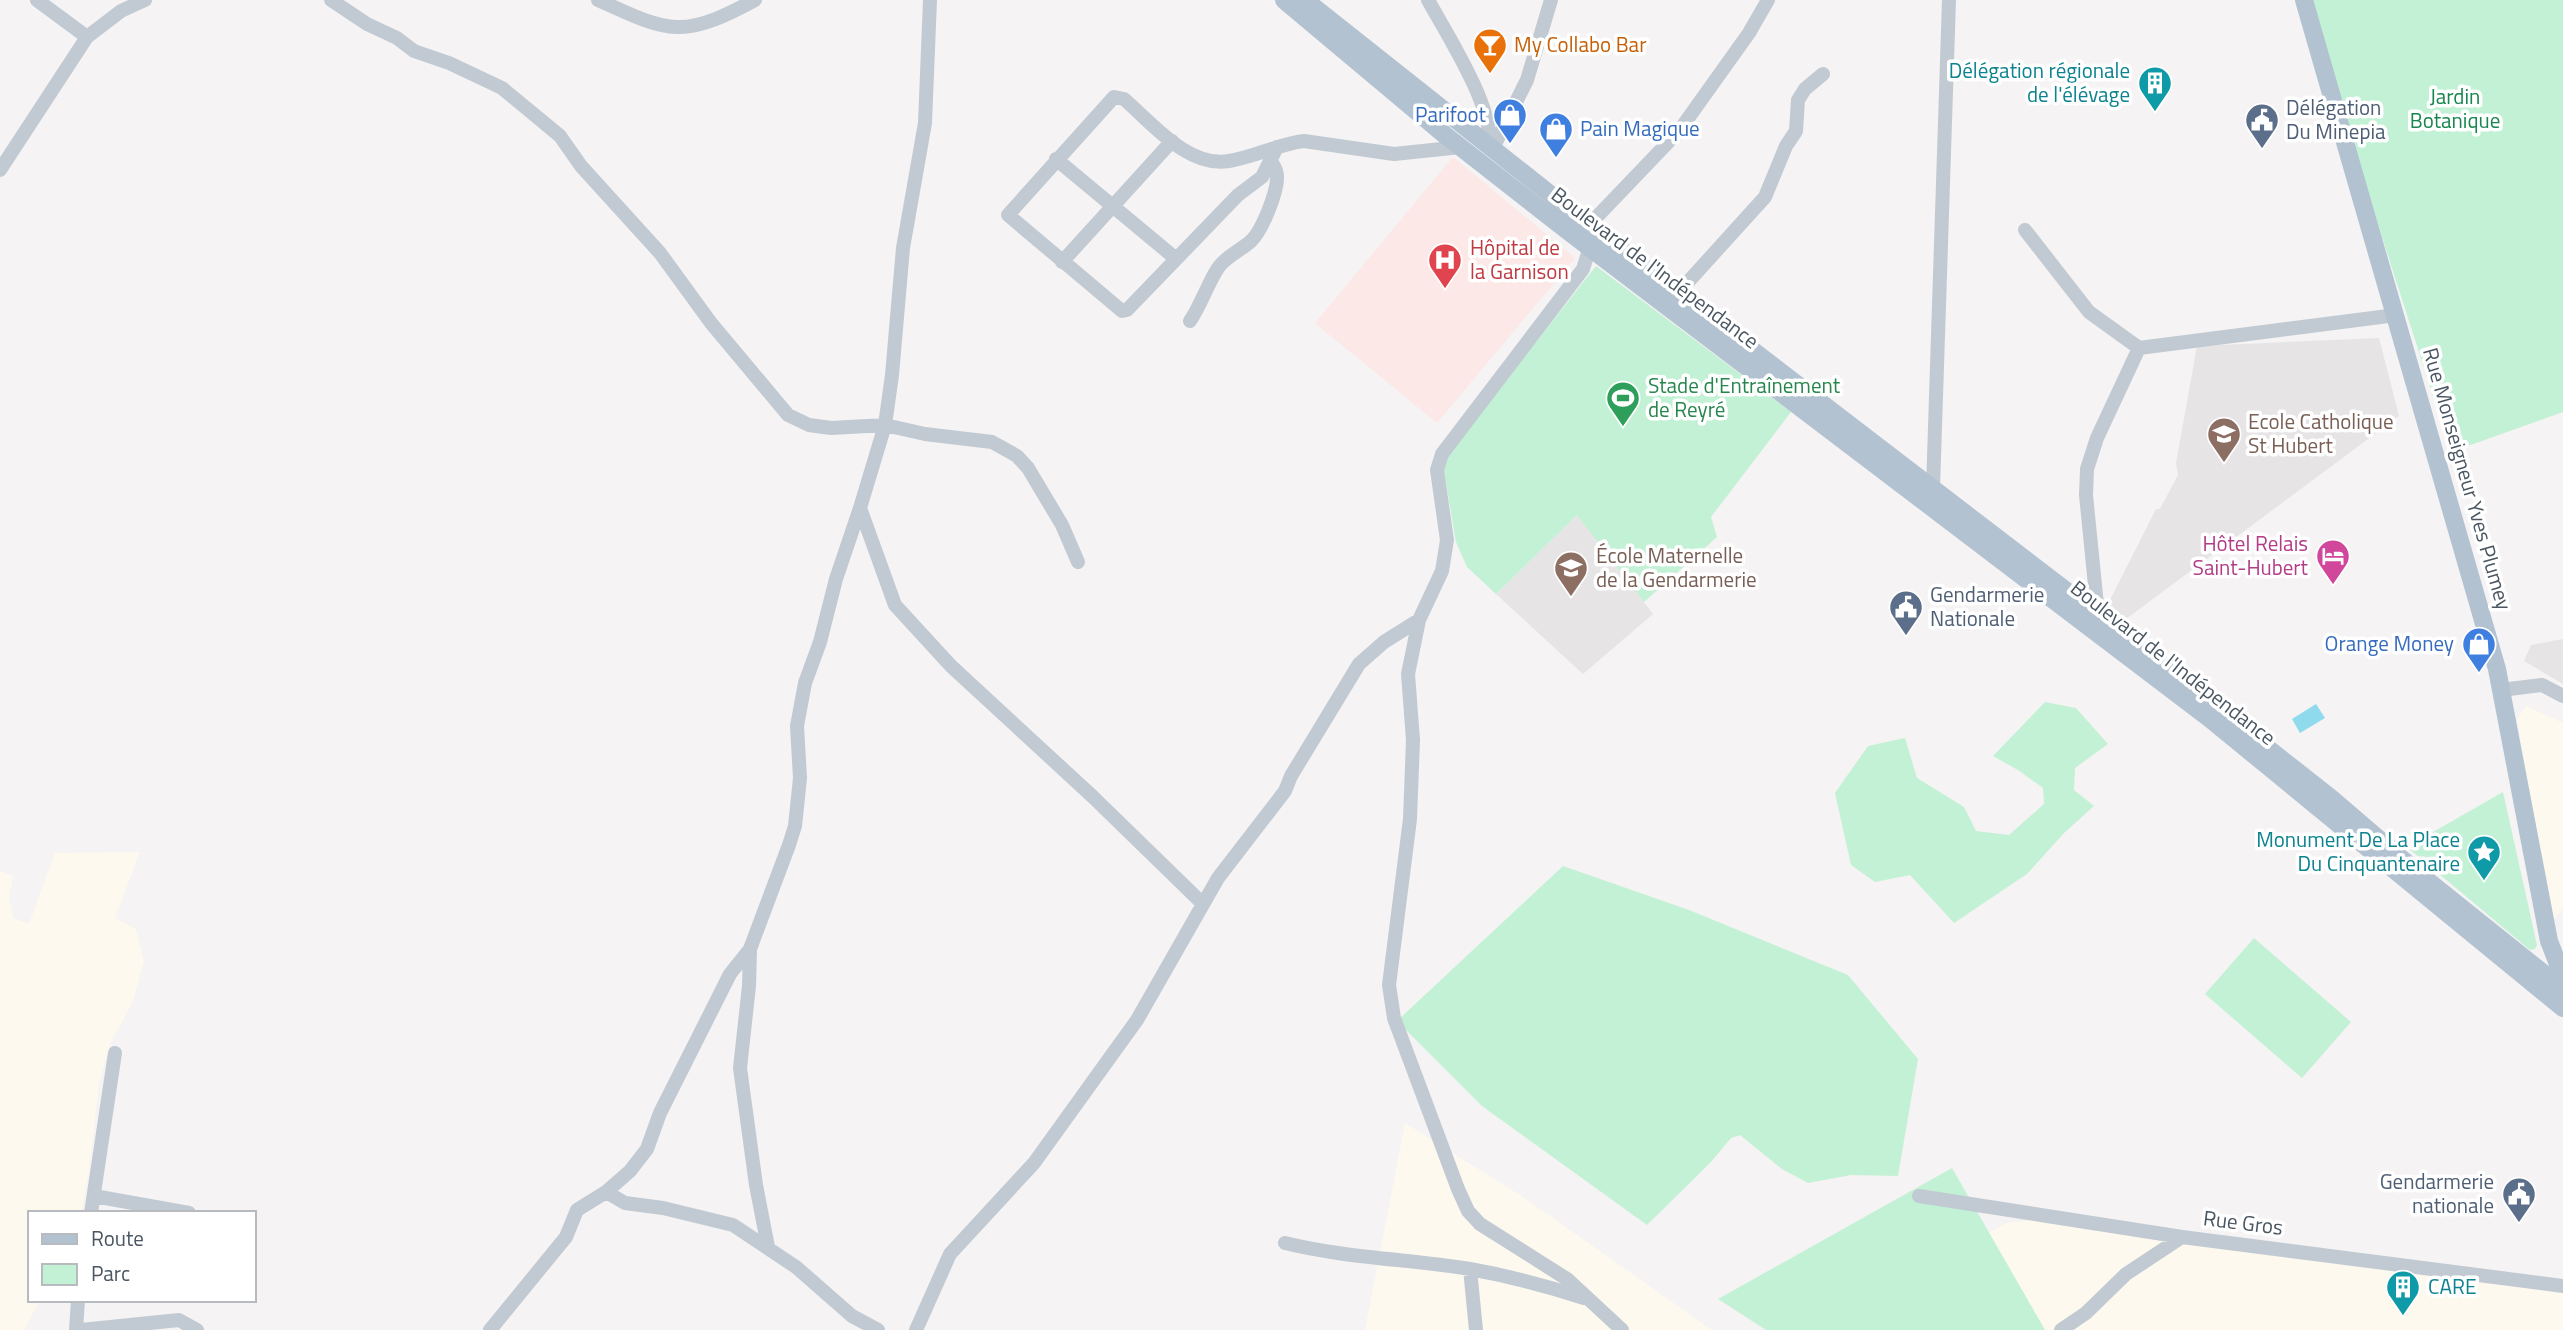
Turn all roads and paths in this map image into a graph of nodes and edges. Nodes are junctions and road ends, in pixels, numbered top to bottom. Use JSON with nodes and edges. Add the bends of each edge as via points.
{"nodes":[{"id":1,"x":37,"y":0,"type":"edge"},
{"id":2,"x":145,"y":0,"type":"edge"},
{"id":3,"x":331,"y":0,"type":"edge"},
{"id":4,"x":598,"y":0,"type":"edge"},
{"id":5,"x":755,"y":0,"type":"edge"},
{"id":6,"x":930,"y":0,"type":"edge"},
{"id":7,"x":1284,"y":0,"type":"edge"},
{"id":8,"x":1305,"y":0,"type":"edge"},
{"id":9,"x":1428,"y":0,"type":"edge"},
{"id":10,"x":1551,"y":0,"type":"edge"},
{"id":11,"x":1768,"y":0,"type":"edge"},
{"id":12,"x":1949,"y":0,"type":"edge"},
{"id":13,"x":2304,"y":0,"type":"edge"},
{"id":14,"x":87,"y":37,"type":"junction"},
{"id":15,"x":1823,"y":75,"type":"dead end"},
{"id":16,"x":1172,"y":141,"type":"junction"},
{"id":17,"x":1461,"y":147,"type":"junction"},
{"id":18,"x":1490,"y":148,"type":"junction"},
{"id":19,"x":1274,"y":154,"type":"junction"},
{"id":20,"x":1056,"y":159,"type":"junction"},
{"id":21,"x":1,"y":166,"type":"edge"},
{"id":22,"x":1113,"y":206,"type":"junction"},
{"id":23,"x":1589,"y":225,"type":"junction"},
{"id":24,"x":2025,"y":230,"type":"dead end"},
{"id":25,"x":1590,"y":247,"type":"junction"},
{"id":26,"x":1175,"y":258,"type":"junction"},
{"id":27,"x":1062,"y":262,"type":"junction"},
{"id":28,"x":1678,"y":293,"type":"junction"},
{"id":29,"x":2396,"y":315,"type":"junction"},
{"id":30,"x":1190,"y":321,"type":"dead end"},
{"id":31,"x":2139,"y":348,"type":"junction"},
{"id":32,"x":885,"y":425,"type":"junction"},
{"id":33,"x":1933,"y":488,"type":"junction"},
{"id":34,"x":860,"y":508,"type":"junction"},
{"id":35,"x":1078,"y":562,"type":"dead end"},
{"id":36,"x":2098,"y":615,"type":"junction"},
{"id":37,"x":1419,"y":620,"type":"junction"},
{"id":38,"x":2501,"y":690,"type":"junction"},
{"id":39,"x":2563,"y":696,"type":"edge"},
{"id":40,"x":1202,"y":904,"type":"junction"},
{"id":41,"x":750,"y":949,"type":"junction"},
{"id":42,"x":2563,"y":976,"type":"edge"},
{"id":43,"x":2563,"y":989,"type":"edge"},
{"id":44,"x":2563,"y":1008,"type":"edge"},
{"id":45,"x":115,"y":1053,"type":"dead end"},
{"id":46,"x":606,"y":1192,"type":"junction"},
{"id":47,"x":93,"y":1196,"type":"junction"},
{"id":48,"x":1919,"y":1196,"type":"dead end"},
{"id":49,"x":90,"y":1211,"type":"edge"},
{"id":50,"x":178,"y":1211,"type":"edge"},
{"id":51,"x":2182,"y":1237,"type":"junction"},
{"id":52,"x":1285,"y":1242,"type":"dead end"},
{"id":53,"x":768,"y":1247,"type":"junction"},
{"id":54,"x":1470,"y":1269,"type":"junction"},
{"id":55,"x":2563,"y":1286,"type":"edge"},
{"id":56,"x":1592,"y":1300,"type":"junction"},
{"id":57,"x":78,"y":1302,"type":"edge"},
{"id":58,"x":1614,"y":1327,"type":"edge"},
{"id":59,"x":78,"y":1330,"type":"edge"},
{"id":60,"x":197,"y":1330,"type":"edge"},
{"id":61,"x":490,"y":1330,"type":"edge"},
{"id":62,"x":878,"y":1330,"type":"edge"},
{"id":63,"x":916,"y":1330,"type":"edge"},
{"id":64,"x":1476,"y":1330,"type":"edge"},
{"id":65,"x":2061,"y":1330,"type":"edge"}],
"edges":[{"from":1,"to":14,"type":"street"},
{"from":2,"to":14,"type":"street","via":[[121,11]]},
{"from":3,"to":32,"type":"street","via":[[414,51],[502,88],[560,136],[788,415],[831,428]]},
{"from":4,"to":5,"type":"street","via":[[676,27],[696,26]]},
{"from":6,"to":32,"type":"street","via":[[926,123],[903,248]]},
{"from":7,"to":17,"type":"main road","name":"Boulevard de l'Indépendance"},
{"from":8,"to":18,"type":"main road","name":"Boulevard de l'Indépendance"},
{"from":9,"to":18,"type":"street","via":[[1483,103]]},
{"from":10,"to":18,"type":"street","via":[[1527,80]]},
{"from":11,"to":23,"type":"street","via":[[1679,131]]},
{"from":12,"to":33,"type":"street"},
{"from":13,"to":29,"type":"main road","name":"Rue Monseigneur Yves Plumey"},
{"from":14,"to":21,"type":"street"},
{"from":15,"to":28,"type":"street","via":[[1798,100],[1796,131],[1765,197]]},
{"from":16,"to":19,"type":"street","via":[[1204,160],[1217,162]]},
{"from":16,"to":20,"type":"street","via":[[1124,99],[1114,97]]},
{"from":16,"to":22,"type":"street"},
{"from":17,"to":19,"type":"street","via":[[1394,155],[1304,141]]},
{"from":17,"to":25,"type":"main road","name":"Boulevard de l'Indépendance"},
{"from":18,"to":23,"type":"main road","name":"Boulevard de l'Indépendance"},
{"from":19,"to":26,"type":"street","via":[[1257,182]]},
{"from":19,"to":30,"type":"street","via":[[1277,183],[1257,233],[1222,262]]},
{"from":20,"to":22,"type":"street"},
{"from":20,"to":27,"type":"street","via":[[1008,215]]},
{"from":22,"to":26,"type":"street"},
{"from":22,"to":27,"type":"street"},
{"from":23,"to":28,"type":"main road","name":"Boulevard de l'Indépendance"},
{"from":24,"to":31,"type":"street","via":[[2089,312]]},
{"from":25,"to":37,"type":"street","via":[[1583,269],[1442,454],[1437,470],[1447,540],[1442,571]]},
{"from":25,"to":44,"type":"main road","name":"Boulevard de l'Indépendance","via":[[2199,710]]},
{"from":26,"to":27,"type":"street","via":[[1130,308],[1122,311]]},
{"from":28,"to":33,"type":"main road","name":"Boulevard de l'Indépendance"},
{"from":29,"to":31,"type":"street"},
{"from":29,"to":38,"type":"main road","name":"Rue Monseigneur Yves Plumey"},
{"from":31,"to":36,"type":"street","via":[[2087,469]]},
{"from":32,"to":34,"type":"street"},
{"from":32,"to":35,"type":"street","via":[[992,442],[1017,456],[1041,488]]},
{"from":33,"to":36,"type":"main road","name":"Boulevard de l'Indépendance"},
{"from":34,"to":40,"type":"street","via":[[895,605],[951,666]]},
{"from":34,"to":41,"type":"street","via":[[803,694],[797,726],[800,778],[795,826]]},
{"from":36,"to":43,"type":"main road","name":"Boulevard de l'Indépendance"},
{"from":37,"to":40,"type":"street","via":[[1359,664],[1285,791]]},
{"from":37,"to":56,"type":"street","via":[[1408,674],[1413,740],[1410,819],[1389,985],[1394,1018],[1468,1211],[1480,1224]]},
{"from":38,"to":39,"type":"street","via":[[2542,685]]},
{"from":38,"to":42,"type":"main road","name":"Rue Monseigneur Yves Plumey","via":[[2549,941]]},
{"from":40,"to":63,"type":"street","via":[[1137,1020],[1034,1163],[950,1254]]},
{"from":41,"to":46,"type":"street","via":[[730,974],[660,1113],[648,1149]]},
{"from":41,"to":53,"type":"street","via":[[740,1068]]},
{"from":45,"to":47,"type":"street"},
{"from":46,"to":53,"type":"street","via":[[625,1203],[733,1225]]},
{"from":46,"to":61,"type":"street","via":[[577,1210],[566,1237]]},
{"from":47,"to":49,"type":"street"},
{"from":47,"to":50,"type":"street"},
{"from":48,"to":51,"type":"street","name":"Rue Gros"},
{"from":51,"to":55,"type":"street","name":"Rue Gros"},
{"from":51,"to":65,"type":"street","via":[[2126,1274],[2086,1314]]},
{"from":52,"to":54,"type":"street","via":[[1323,1252]]},
{"from":53,"to":62,"type":"street","via":[[852,1315]]},
{"from":54,"to":56,"type":"street"},
{"from":54,"to":64,"type":"street"},
{"from":56,"to":58,"type":"street"},
{"from":57,"to":59,"type":"street"},
{"from":59,"to":60,"type":"street","via":[[179,1320]]}]}
